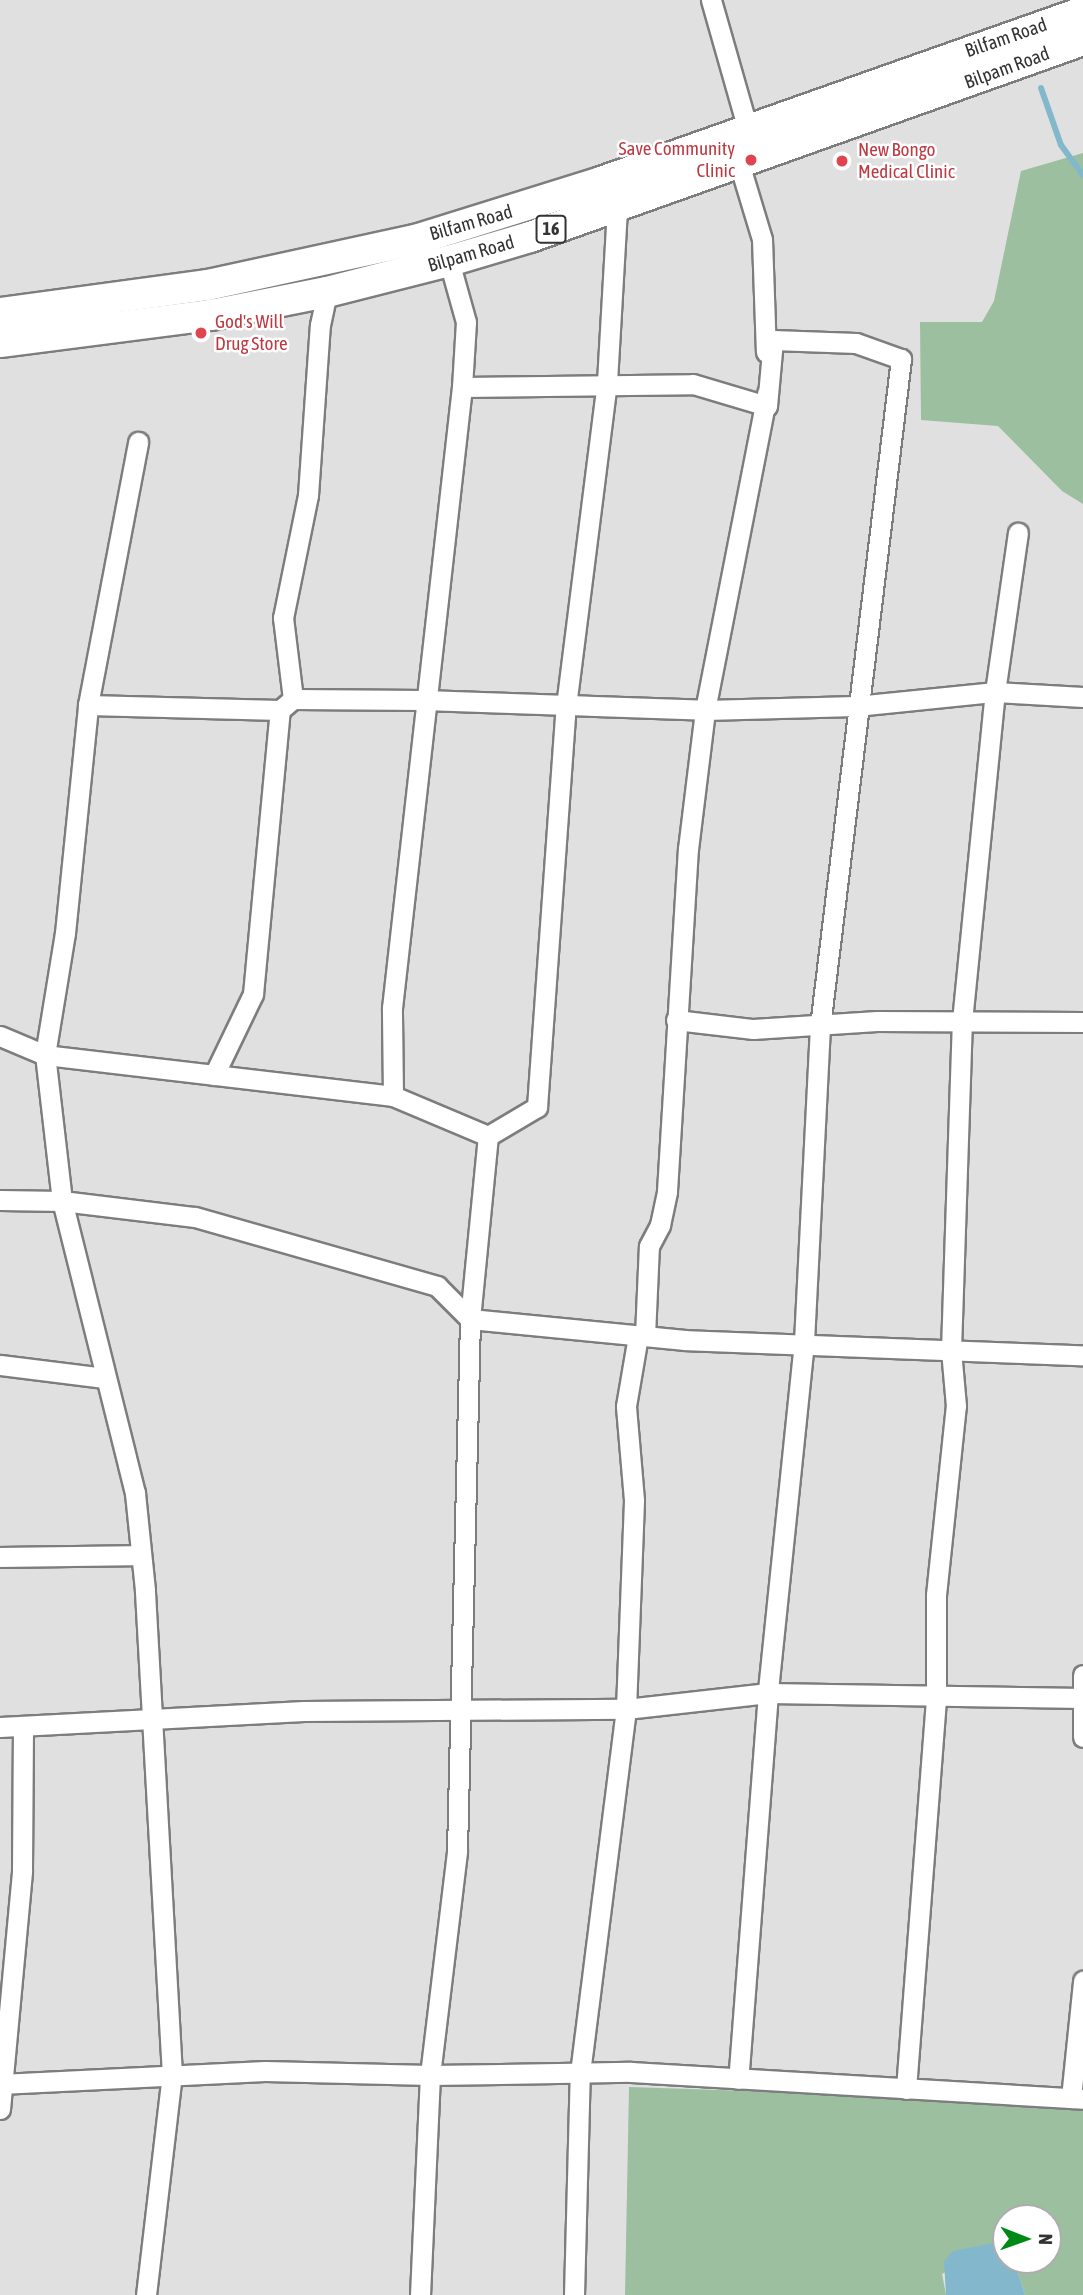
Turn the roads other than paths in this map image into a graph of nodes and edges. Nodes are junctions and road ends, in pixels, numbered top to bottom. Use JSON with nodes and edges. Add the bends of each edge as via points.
{"nodes":[{"id":1,"x":711,"y":0,"type":"edge"},
{"id":2,"x":1081,"y":25,"type":"edge"},
{"id":3,"x":748,"y":130,"type":"junction"},
{"id":4,"x":739,"y":163,"type":"junction"},
{"id":5,"x":617,"y":206,"type":"junction"},
{"id":6,"x":449,"y":261,"type":"junction"},
{"id":7,"x":327,"y":292,"type":"junction"},
{"id":8,"x":0,"y":313,"type":"edge"},
{"id":9,"x":0,"y":342,"type":"edge"},
{"id":10,"x":607,"y":382,"type":"junction"},
{"id":11,"x":461,"y":387,"type":"junction"},
{"id":12,"x":767,"y":406,"type":"junction"},
{"id":13,"x":138,"y":442,"type":"dead end"},
{"id":14,"x":1018,"y":533,"type":"dead end"},
{"id":15,"x":995,"y":692,"type":"junction"},
{"id":16,"x":1083,"y":697,"type":"edge"},
{"id":17,"x":424,"y":699,"type":"junction"},
{"id":18,"x":286,"y":704,"type":"junction"},
{"id":19,"x":88,"y":705,"type":"junction"},
{"id":20,"x":566,"y":706,"type":"junction"},
{"id":21,"x":856,"y":706,"type":"junction"},
{"id":22,"x":705,"y":710,"type":"junction"},
{"id":23,"x":676,"y":1020,"type":"junction"},
{"id":24,"x":962,"y":1021,"type":"junction"},
{"id":25,"x":1083,"y":1022,"type":"edge"},
{"id":26,"x":820,"y":1026,"type":"junction"},
{"id":27,"x":0,"y":1036,"type":"edge"},
{"id":28,"x":45,"y":1055,"type":"junction"},
{"id":29,"x":214,"y":1075,"type":"junction"},
{"id":30,"x":393,"y":1096,"type":"junction"},
{"id":31,"x":488,"y":1136,"type":"junction"},
{"id":32,"x":0,"y":1200,"type":"edge"},
{"id":33,"x":62,"y":1201,"type":"junction"},
{"id":34,"x":470,"y":1319,"type":"junction"},
{"id":35,"x":641,"y":1336,"type":"junction"},
{"id":36,"x":804,"y":1342,"type":"junction"},
{"id":37,"x":951,"y":1350,"type":"junction"},
{"id":38,"x":1083,"y":1354,"type":"edge"},
{"id":39,"x":0,"y":1365,"type":"edge"},
{"id":40,"x":105,"y":1378,"type":"junction"},
{"id":41,"x":140,"y":1555,"type":"junction"},
{"id":42,"x":0,"y":1556,"type":"edge"},
{"id":43,"x":1083,"y":1677,"type":"edge"},
{"id":44,"x":768,"y":1693,"type":"junction"},
{"id":45,"x":936,"y":1696,"type":"junction"},
{"id":46,"x":1083,"y":1698,"type":"edge"},
{"id":47,"x":626,"y":1709,"type":"junction"},
{"id":48,"x":463,"y":1712,"type":"junction"},
{"id":49,"x":151,"y":1723,"type":"junction"},
{"id":50,"x":0,"y":1727,"type":"edge"},
{"id":51,"x":23,"y":1728,"type":"junction"},
{"id":52,"x":1083,"y":1737,"type":"edge"},
{"id":53,"x":1083,"y":1981,"type":"edge"},
{"id":54,"x":580,"y":2073,"type":"junction"},
{"id":55,"x":172,"y":2075,"type":"junction"},
{"id":56,"x":430,"y":2075,"type":"junction"},
{"id":57,"x":738,"y":2079,"type":"junction"},
{"id":58,"x":2,"y":2084,"type":"edge"},
{"id":59,"x":906,"y":2089,"type":"junction"},
{"id":60,"x":1077,"y":2099,"type":"edge"},
{"id":61,"x":0,"y":2109,"type":"edge"},
{"id":62,"x":146,"y":2295,"type":"edge"},
{"id":63,"x":420,"y":2295,"type":"edge"},
{"id":64,"x":574,"y":2295,"type":"edge"}],
"edges":[{"from":1,"to":3,"type":"street"},
{"from":2,"to":3,"type":"main road","name":"Bilfam Road","number":"16"},
{"from":2,"to":4,"type":"main road","name":"Bilpam Road","number":"16"},
{"from":3,"to":8,"type":"main road","name":"Bilfam Road","number":"16","via":[[500,215],[378,249],[208,285]]},
{"from":4,"to":5,"type":"main road","name":"Bilpam Road","number":"16"},
{"from":4,"to":12,"type":"street","via":[[762,239]]},
{"from":5,"to":6,"type":"main road","name":"Bilpam Road","number":"16"},
{"from":5,"to":10,"type":"street"},
{"from":6,"to":7,"type":"main road","name":"Bilpam Road","number":"16"},
{"from":6,"to":11,"type":"street","via":[[466,322]]},
{"from":7,"to":9,"type":"main road","name":"Bilpam Road","number":"16","via":[[166,322]]},
{"from":7,"to":18,"type":"street","via":[[320,326],[309,495],[283,618]]},
{"from":10,"to":11,"type":"street"},
{"from":10,"to":12,"type":"street","via":[[693,384]]},
{"from":10,"to":20,"type":"street"},
{"from":11,"to":17,"type":"street"},
{"from":12,"to":21,"type":"street","via":[[773,340],[856,343],[901,359]]},
{"from":12,"to":22,"type":"street"},
{"from":13,"to":19,"type":"street"},
{"from":14,"to":15,"type":"street"},
{"from":15,"to":16,"type":"street"},
{"from":15,"to":21,"type":"street"},
{"from":15,"to":24,"type":"street"},
{"from":17,"to":18,"type":"street"},
{"from":17,"to":20,"type":"street"},
{"from":17,"to":30,"type":"street","via":[[392,1008]]},
{"from":18,"to":19,"type":"street"},
{"from":18,"to":29,"type":"street","via":[[253,994]]},
{"from":19,"to":28,"type":"street","via":[[70,894]]},
{"from":20,"to":22,"type":"street"},
{"from":20,"to":31,"type":"street","via":[[537,1107]]},
{"from":21,"to":22,"type":"street"},
{"from":21,"to":26,"type":"street"},
{"from":22,"to":23,"type":"street","via":[[688,849]]},
{"from":23,"to":26,"type":"street","via":[[753,1029]]},
{"from":23,"to":35,"type":"street","via":[[667,1191],[660,1225],[649,1246]]},
{"from":24,"to":25,"type":"street"},
{"from":24,"to":26,"type":"street"},
{"from":24,"to":37,"type":"street"},
{"from":26,"to":36,"type":"street"},
{"from":27,"to":28,"type":"street"},
{"from":28,"to":29,"type":"street"},
{"from":28,"to":33,"type":"street"},
{"from":29,"to":30,"type":"street"},
{"from":30,"to":31,"type":"street"},
{"from":31,"to":34,"type":"street"},
{"from":32,"to":33,"type":"street"},
{"from":33,"to":34,"type":"street","via":[[195,1217],[340,1256],[437,1286]]},
{"from":33,"to":40,"type":"street"},
{"from":34,"to":35,"type":"street"},
{"from":34,"to":48,"type":"street"},
{"from":35,"to":36,"type":"street"},
{"from":35,"to":47,"type":"street","via":[[626,1406],[634,1500]]},
{"from":36,"to":37,"type":"street"},
{"from":36,"to":44,"type":"street"},
{"from":37,"to":38,"type":"street"},
{"from":37,"to":45,"type":"street","via":[[956,1406],[936,1595]]},
{"from":39,"to":40,"type":"street"},
{"from":40,"to":41,"type":"street","via":[[135,1493]]},
{"from":41,"to":42,"type":"street"},
{"from":41,"to":49,"type":"street"},
{"from":43,"to":46,"type":"street"},
{"from":44,"to":45,"type":"street"},
{"from":44,"to":47,"type":"street"},
{"from":44,"to":57,"type":"street"},
{"from":45,"to":46,"type":"street"},
{"from":45,"to":59,"type":"street"},
{"from":46,"to":52,"type":"street"},
{"from":47,"to":48,"type":"street"},
{"from":47,"to":54,"type":"street"},
{"from":48,"to":49,"type":"street","via":[[304,1711]]},
{"from":48,"to":56,"type":"street","via":[[457,1851]]},
{"from":49,"to":51,"type":"street"},
{"from":49,"to":55,"type":"street"},
{"from":50,"to":51,"type":"street"},
{"from":51,"to":58,"type":"street","via":[[22,1870]]},
{"from":53,"to":60,"type":"street"},
{"from":54,"to":56,"type":"street"},
{"from":54,"to":57,"type":"street"},
{"from":54,"to":64,"type":"street"},
{"from":55,"to":56,"type":"street","via":[[265,2070]]},
{"from":55,"to":58,"type":"street"},
{"from":55,"to":62,"type":"street"},
{"from":56,"to":63,"type":"street"},
{"from":57,"to":59,"type":"street"},
{"from":58,"to":61,"type":"street"},
{"from":59,"to":60,"type":"street"}]}
